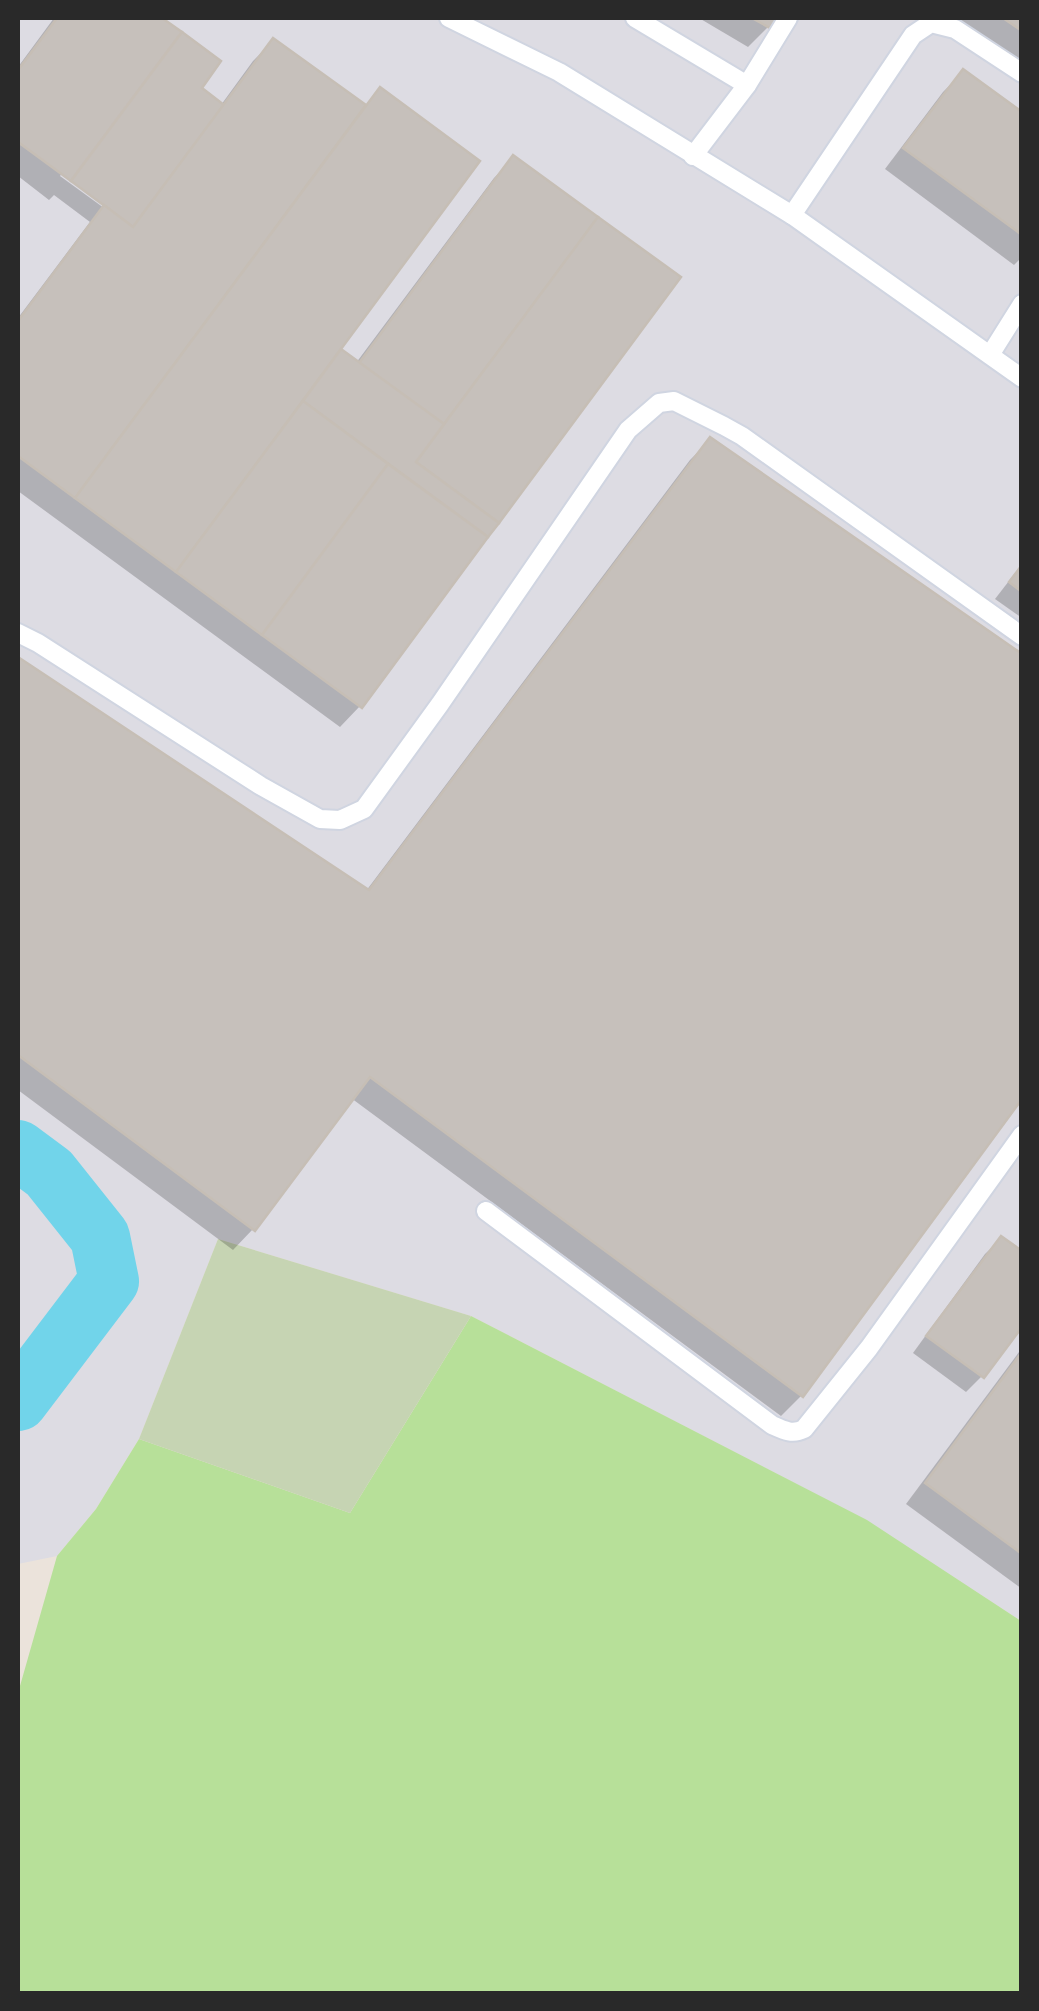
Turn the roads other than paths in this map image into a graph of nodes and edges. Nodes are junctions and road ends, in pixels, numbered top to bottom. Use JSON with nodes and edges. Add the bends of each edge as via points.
{"nodes":[{"id":1,"x":449,"y":18,"type":"edge"},
{"id":2,"x":635,"y":18,"type":"edge"},
{"id":3,"x":788,"y":18,"type":"edge"},
{"id":4,"x":1022,"y":73,"type":"edge"},
{"id":5,"x":747,"y":85,"type":"junction"},
{"id":6,"x":694,"y":156,"type":"junction"},
{"id":7,"x":792,"y":215,"type":"junction"},
{"id":8,"x":1022,"y":304,"type":"edge"},
{"id":9,"x":990,"y":355,"type":"junction"},
{"id":10,"x":1022,"y":378,"type":"edge"},
{"id":11,"x":18,"y":633,"type":"edge"},
{"id":12,"x":1022,"y":636,"type":"edge"},
{"id":13,"x":1022,"y":1135,"type":"edge"},
{"id":14,"x":486,"y":1210,"type":"dead end"}],
"edges":[{"from":1,"to":6,"type":"lane","via":[[559,72]]},
{"from":2,"to":5,"type":"lane"},
{"from":3,"to":5,"type":"lane"},
{"from":4,"to":7,"type":"lane","via":[[955,29],[931,23],[913,34]]},
{"from":5,"to":6,"type":"lane"},
{"from":6,"to":7,"type":"lane"},
{"from":7,"to":9,"type":"lane"},
{"from":8,"to":9,"type":"lane"},
{"from":9,"to":10,"type":"lane"},
{"from":11,"to":12,"type":"lane","via":[[261,786],[320,820],[340,820],[364,809],[628,430],[659,403],[674,401],[742,436]]},
{"from":13,"to":14,"type":"lane","via":[[868,1348],[798,1432],[772,1425]]}]}
